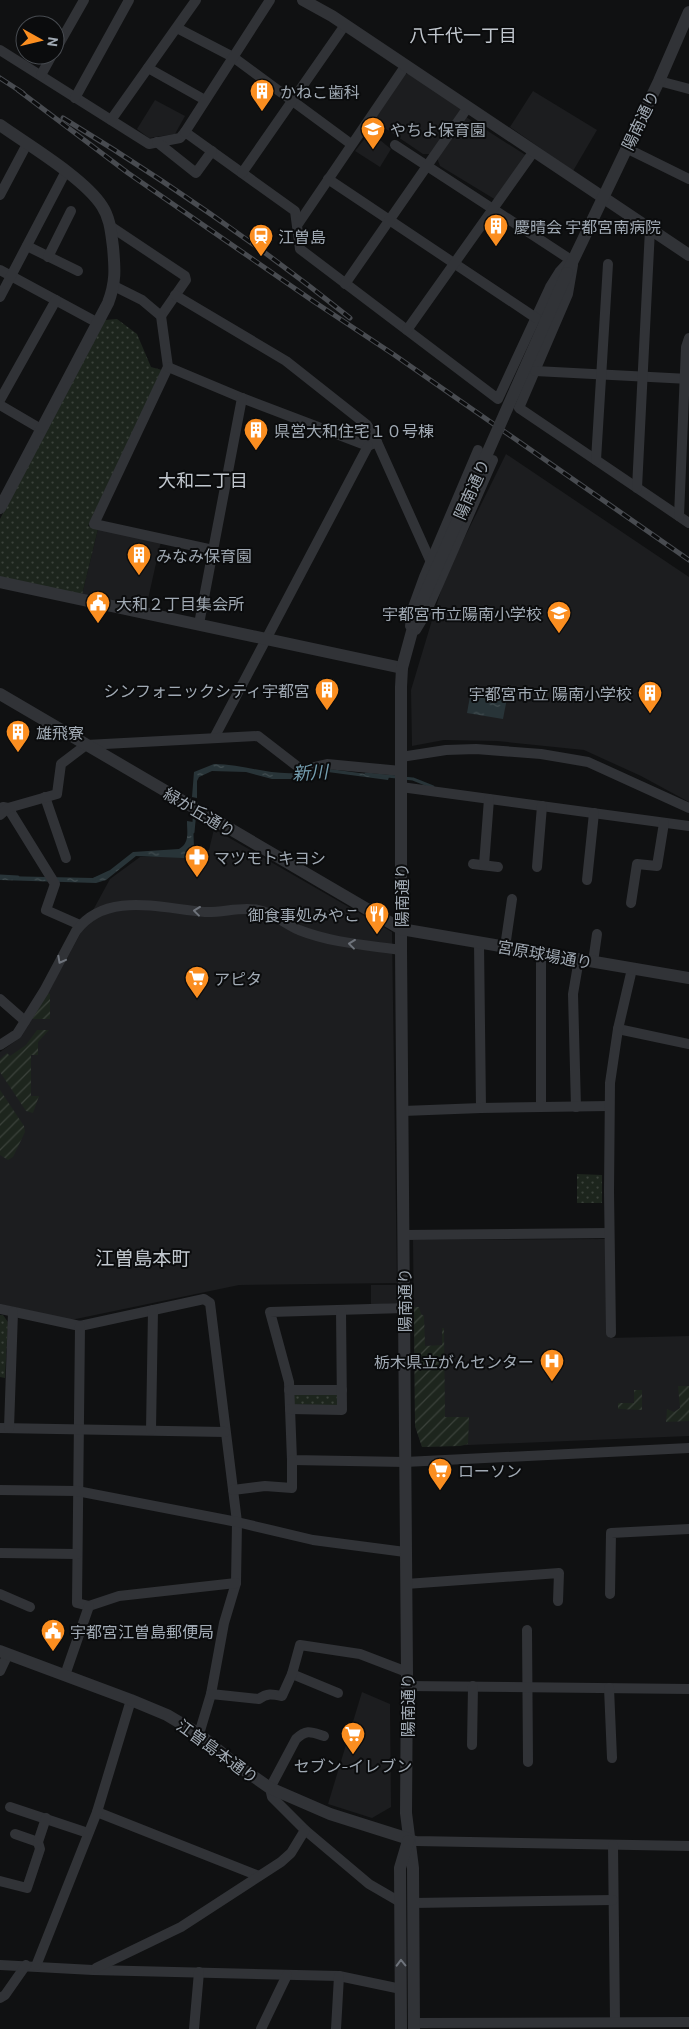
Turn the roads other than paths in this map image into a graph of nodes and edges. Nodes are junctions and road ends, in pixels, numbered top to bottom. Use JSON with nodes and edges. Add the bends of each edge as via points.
{"nodes":[{"id":1,"x":84,"y":0,"type":"edge"},
{"id":2,"x":129,"y":0,"type":"edge"},
{"id":3,"x":196,"y":0,"type":"edge"},
{"id":4,"x":270,"y":0,"type":"edge"},
{"id":5,"x":303,"y":0,"type":"edge"},
{"id":6,"x":689,"y":12,"type":"edge"},
{"id":7,"x":345,"y":25,"type":"junction"},
{"id":8,"x":176,"y":28,"type":"junction"},
{"id":9,"x":65,"y":33,"type":"edge"},
{"id":10,"x":0,"y":50,"type":"edge"},
{"id":11,"x":233,"y":57,"type":"junction"},
{"id":12,"x":46,"y":65,"type":"edge"},
{"id":13,"x":406,"y":65,"type":"junction"},
{"id":14,"x":148,"y":68,"type":"junction"},
{"id":15,"x":41,"y":75,"type":"junction"},
{"id":16,"x":659,"y":81,"type":"junction"},
{"id":17,"x":687,"y":87,"type":"edge"},
{"id":18,"x":75,"y":98,"type":"junction"},
{"id":19,"x":205,"y":100,"type":"junction"},
{"id":20,"x":292,"y":101,"type":"junction"},
{"id":21,"x":468,"y":107,"type":"junction"},
{"id":22,"x":111,"y":120,"type":"junction"},
{"id":23,"x":0,"y":125,"type":"edge"},
{"id":24,"x":185,"y":132,"type":"junction"},
{"id":25,"x":157,"y":142,"type":"junction"},
{"id":26,"x":27,"y":144,"type":"junction"},
{"id":27,"x":351,"y":144,"type":"junction"},
{"id":28,"x":395,"y":145,"type":"dead end"},
{"id":29,"x":626,"y":148,"type":"junction"},
{"id":30,"x":212,"y":151,"type":"junction"},
{"id":31,"x":534,"y":151,"type":"junction"},
{"id":32,"x":427,"y":166,"type":"junction"},
{"id":33,"x":66,"y":172,"type":"junction"},
{"id":34,"x":242,"y":173,"type":"junction"},
{"id":35,"x":328,"y":179,"type":"junction"},
{"id":36,"x":689,"y":179,"type":"edge"},
{"id":37,"x":0,"y":195,"type":"edge"},
{"id":38,"x":602,"y":197,"type":"junction"},
{"id":39,"x":493,"y":208,"type":"junction"},
{"id":40,"x":71,"y":211,"type":"dead end"},
{"id":41,"x":388,"y":220,"type":"junction"},
{"id":42,"x":298,"y":224,"type":"junction"},
{"id":43,"x":110,"y":226,"type":"junction"},
{"id":44,"x":650,"y":229,"type":"junction"},
{"id":45,"x":26,"y":246,"type":"junction"},
{"id":46,"x":689,"y":256,"type":"edge"},
{"id":47,"x":48,"y":257,"type":"junction"},
{"id":48,"x":573,"y":258,"type":"junction"},
{"id":49,"x":454,"y":263,"type":"junction"},
{"id":50,"x":608,"y":264,"type":"dead end"},
{"id":51,"x":0,"y":270,"type":"edge"},
{"id":52,"x":78,"y":271,"type":"dead end"},
{"id":53,"x":11,"y":276,"type":"junction"},
{"id":54,"x":345,"y":284,"type":"junction"},
{"id":55,"x":114,"y":286,"type":"junction"},
{"id":56,"x":175,"y":295,"type":"junction"},
{"id":57,"x":0,"y":297,"type":"edge"},
{"id":58,"x":56,"y":300,"type":"junction"},
{"id":59,"x":161,"y":316,"type":"junction"},
{"id":60,"x":536,"y":318,"type":"junction"},
{"id":61,"x":98,"y":322,"type":"junction"},
{"id":62,"x":406,"y":330,"type":"junction"},
{"id":63,"x":689,"y":338,"type":"edge"},
{"id":64,"x":168,"y":367,"type":"junction"},
{"id":65,"x":535,"y":371,"type":"junction"},
{"id":66,"x":601,"y":374,"type":"junction"},
{"id":67,"x":643,"y":376,"type":"junction"},
{"id":68,"x":687,"y":379,"type":"edge"},
{"id":69,"x":242,"y":398,"type":"junction"},
{"id":70,"x":0,"y":400,"type":"edge"},
{"id":71,"x":0,"y":405,"type":"edge"},
{"id":72,"x":41,"y":429,"type":"junction"},
{"id":73,"x":372,"y":444,"type":"junction"},
{"id":74,"x":478,"y":450,"type":"dead end"},
{"id":75,"x":493,"y":460,"type":"dead end"},
{"id":76,"x":596,"y":460,"type":"junction"},
{"id":77,"x":637,"y":488,"type":"junction"},
{"id":78,"x":0,"y":508,"type":"edge"},
{"id":79,"x":679,"y":516,"type":"junction"},
{"id":80,"x":689,"y":523,"type":"edge"},
{"id":81,"x":213,"y":550,"type":"junction"},
{"id":82,"x":430,"y":560,"type":"junction"},
{"id":83,"x":0,"y":582,"type":"edge"},
{"id":84,"x":199,"y":624,"type":"junction"},
{"id":85,"x":266,"y":639,"type":"junction"},
{"id":86,"x":407,"y":646,"type":"junction"},
{"id":87,"x":402,"y":668,"type":"junction"},
{"id":88,"x":0,"y":694,"type":"edge"},
{"id":89,"x":214,"y":738,"type":"junction"},
{"id":90,"x":86,"y":745,"type":"junction"},
{"id":91,"x":401,"y":757,"type":"junction"},
{"id":92,"x":401,"y":771,"type":"junction"},
{"id":93,"x":402,"y":787,"type":"junction"},
{"id":94,"x":45,"y":797,"type":"junction"},
{"id":95,"x":489,"y":799,"type":"junction"},
{"id":96,"x":542,"y":806,"type":"junction"},
{"id":97,"x":689,"y":808,"type":"edge"},
{"id":98,"x":3,"y":810,"type":"edge"},
{"id":99,"x":594,"y":813,"type":"junction"},
{"id":100,"x":664,"y":823,"type":"junction"},
{"id":101,"x":689,"y":826,"type":"edge"},
{"id":102,"x":66,"y":858,"type":"dead end"},
{"id":103,"x":473,"y":864,"type":"dead end"},
{"id":104,"x":484,"y":865,"type":"junction"},
{"id":105,"x":498,"y":867,"type":"dead end"},
{"id":106,"x":537,"y":867,"type":"dead end"},
{"id":107,"x":587,"y":880,"type":"dead end"},
{"id":108,"x":512,"y":899,"type":"dead end"},
{"id":109,"x":631,"y":903,"type":"dead end"},
{"id":110,"x":80,"y":925,"type":"junction"},
{"id":111,"x":401,"y":929,"type":"junction"},
{"id":112,"x":597,"y":934,"type":"dead end"},
{"id":113,"x":479,"y":943,"type":"junction"},
{"id":114,"x":505,"y":947,"type":"junction"},
{"id":115,"x":400,"y":950,"type":"junction"},
{"id":116,"x":541,"y":952,"type":"junction"},
{"id":117,"x":579,"y":959,"type":"junction"},
{"id":118,"x":593,"y":962,"type":"junction"},
{"id":119,"x":632,"y":968,"type":"junction"},
{"id":120,"x":689,"y":978,"type":"edge"},
{"id":121,"x":0,"y":999,"type":"edge"},
{"id":122,"x":25,"y":1021,"type":"junction"},
{"id":123,"x":618,"y":1029,"type":"junction"},
{"id":124,"x":689,"y":1044,"type":"edge"},
{"id":125,"x":0,"y":1045,"type":"edge"},
{"id":126,"x":609,"y":1106,"type":"junction"},
{"id":127,"x":541,"y":1107,"type":"junction"},
{"id":128,"x":576,"y":1107,"type":"junction"},
{"id":129,"x":481,"y":1108,"type":"junction"},
{"id":130,"x":403,"y":1111,"type":"junction"},
{"id":131,"x":609,"y":1233,"type":"junction"},
{"id":132,"x":404,"y":1236,"type":"junction"},
{"id":133,"x":404,"y":1308,"type":"junction"},
{"id":134,"x":0,"y":1309,"type":"edge"},
{"id":135,"x":153,"y":1310,"type":"junction"},
{"id":136,"x":341,"y":1311,"type":"junction"},
{"id":137,"x":13,"y":1312,"type":"junction"},
{"id":138,"x":80,"y":1326,"type":"junction"},
{"id":139,"x":611,"y":1333,"type":"dead end"},
{"id":140,"x":289,"y":1390,"type":"junction"},
{"id":141,"x":342,"y":1390,"type":"junction"},
{"id":142,"x":290,"y":1409,"type":"junction"},
{"id":143,"x":4,"y":1428,"type":"edge"},
{"id":144,"x":78,"y":1430,"type":"junction"},
{"id":145,"x":151,"y":1430,"type":"junction"},
{"id":146,"x":225,"y":1432,"type":"junction"},
{"id":147,"x":689,"y":1448,"type":"edge"},
{"id":148,"x":292,"y":1460,"type":"junction"},
{"id":149,"x":405,"y":1462,"type":"junction"},
{"id":150,"x":0,"y":1490,"type":"edge"},
{"id":151,"x":233,"y":1490,"type":"junction"},
{"id":152,"x":77,"y":1491,"type":"junction"},
{"id":153,"x":237,"y":1522,"type":"junction"},
{"id":154,"x":689,"y":1529,"type":"edge"},
{"id":155,"x":0,"y":1552,"type":"edge"},
{"id":156,"x":406,"y":1552,"type":"junction"},
{"id":157,"x":77,"y":1554,"type":"junction"},
{"id":158,"x":236,"y":1583,"type":"junction"},
{"id":159,"x":406,"y":1584,"type":"junction"},
{"id":160,"x":0,"y":1594,"type":"edge"},
{"id":161,"x":610,"y":1594,"type":"dead end"},
{"id":162,"x":558,"y":1601,"type":"dead end"},
{"id":163,"x":90,"y":1606,"type":"junction"},
{"id":164,"x":30,"y":1607,"type":"dead end"},
{"id":165,"x":527,"y":1630,"type":"dead end"},
{"id":166,"x":4,"y":1652,"type":"edge"},
{"id":167,"x":0,"y":1671,"type":"edge"},
{"id":168,"x":407,"y":1672,"type":"junction"},
{"id":169,"x":292,"y":1674,"type":"junction"},
{"id":170,"x":66,"y":1675,"type":"junction"},
{"id":171,"x":407,"y":1686,"type":"junction"},
{"id":172,"x":473,"y":1686,"type":"junction"},
{"id":173,"x":527,"y":1687,"type":"junction"},
{"id":174,"x":609,"y":1688,"type":"junction"},
{"id":175,"x":689,"y":1689,"type":"edge"},
{"id":176,"x":338,"y":1693,"type":"dead end"},
{"id":177,"x":210,"y":1694,"type":"junction"},
{"id":178,"x":131,"y":1700,"type":"junction"},
{"id":179,"x":199,"y":1734,"type":"junction"},
{"id":180,"x":324,"y":1736,"type":"dead end"},
{"id":181,"x":472,"y":1745,"type":"dead end"},
{"id":182,"x":612,"y":1758,"type":"dead end"},
{"id":183,"x":528,"y":1762,"type":"dead end"},
{"id":184,"x":270,"y":1788,"type":"junction"},
{"id":185,"x":10,"y":1806,"type":"dead end"},
{"id":186,"x":98,"y":1812,"type":"junction"},
{"id":187,"x":46,"y":1818,"type":"junction"},
{"id":188,"x":305,"y":1830,"type":"junction"},
{"id":189,"x":88,"y":1833,"type":"junction"},
{"id":190,"x":14,"y":1834,"type":"dead end"},
{"id":191,"x":409,"y":1839,"type":"junction"},
{"id":192,"x":38,"y":1842,"type":"junction"},
{"id":193,"x":613,"y":1845,"type":"junction"},
{"id":194,"x":689,"y":1846,"type":"edge"},
{"id":195,"x":259,"y":1876,"type":"junction"},
{"id":196,"x":0,"y":1881,"type":"edge"},
{"id":197,"x":614,"y":1900,"type":"junction"},
{"id":198,"x":400,"y":1902,"type":"junction"},
{"id":199,"x":414,"y":1902,"type":"junction"},
{"id":200,"x":0,"y":1965,"type":"edge"},
{"id":201,"x":31,"y":1966,"type":"junction"},
{"id":202,"x":93,"y":1970,"type":"junction"},
{"id":203,"x":199,"y":1972,"type":"junction"},
{"id":204,"x":287,"y":1975,"type":"junction"},
{"id":205,"x":339,"y":1976,"type":"junction"},
{"id":206,"x":401,"y":1989,"type":"junction"},
{"id":207,"x":0,"y":1998,"type":"edge"},
{"id":208,"x":615,"y":2022,"type":"junction"},
{"id":209,"x":689,"y":2022,"type":"edge"},
{"id":210,"x":414,"y":2026,"type":"edge"},
{"id":211,"x":194,"y":2029,"type":"edge"},
{"id":212,"x":261,"y":2029,"type":"edge"},
{"id":213,"x":336,"y":2029,"type":"edge"},
{"id":214,"x":401,"y":2029,"type":"edge"}],
"edges":[{"from":1,"to":9,"type":"street"},
{"from":2,"to":18,"type":"street"},
{"from":3,"to":8,"type":"street"},
{"from":4,"to":11,"type":"street"},
{"from":5,"to":7,"type":"street"},
{"from":6,"to":16,"type":"street","name":"陽南通り"},
{"from":7,"to":13,"type":"street"},
{"from":7,"to":20,"type":"street"},
{"from":8,"to":11,"type":"street"},
{"from":8,"to":14,"type":"street"},
{"from":10,"to":15,"type":"street"},
{"from":11,"to":19,"type":"street"},
{"from":11,"to":20,"type":"street"},
{"from":12,"to":15,"type":"street"},
{"from":13,"to":21,"type":"street"},
{"from":13,"to":27,"type":"street"},
{"from":14,"to":19,"type":"street"},
{"from":14,"to":22,"type":"street"},
{"from":15,"to":18,"type":"street"},
{"from":16,"to":17,"type":"street"},
{"from":16,"to":29,"type":"street","name":"陽南通り"},
{"from":18,"to":22,"type":"street"},
{"from":19,"to":24,"type":"street"},
{"from":20,"to":27,"type":"street"},
{"from":20,"to":34,"type":"street"},
{"from":21,"to":31,"type":"street"},
{"from":21,"to":32,"type":"street"},
{"from":22,"to":25,"type":"street","via":[[150,144]]},
{"from":23,"to":26,"type":"street"},
{"from":24,"to":25,"type":"street","via":[[180,138]]},
{"from":24,"to":30,"type":"street"},
{"from":25,"to":30,"type":"street","via":[[196,174]]},
{"from":26,"to":33,"type":"street"},
{"from":26,"to":37,"type":"street"},
{"from":27,"to":35,"type":"street"},
{"from":28,"to":32,"type":"street"},
{"from":29,"to":36,"type":"street"},
{"from":29,"to":38,"type":"street","name":"陽南通り"},
{"from":30,"to":34,"type":"street"},
{"from":31,"to":38,"type":"street"},
{"from":31,"to":39,"type":"street"},
{"from":32,"to":39,"type":"street"},
{"from":32,"to":41,"type":"street"},
{"from":33,"to":43,"type":"street","via":[[102,206]]},
{"from":33,"to":45,"type":"street"},
{"from":34,"to":42,"type":"street","via":[[296,211]]},
{"from":35,"to":41,"type":"street"},
{"from":35,"to":42,"type":"street"},
{"from":38,"to":44,"type":"street"},
{"from":38,"to":48,"type":"street","name":"陽南通り"},
{"from":39,"to":48,"type":"street"},
{"from":39,"to":49,"type":"street"},
{"from":40,"to":47,"type":"street"},
{"from":41,"to":49,"type":"street"},
{"from":41,"to":54,"type":"street"},
{"from":42,"to":54,"type":"street","via":[[300,249]]},
{"from":43,"to":55,"type":"street","via":[[115,262]]},
{"from":43,"to":56,"type":"street","via":[[185,276],[186,280]]},
{"from":44,"to":46,"type":"street"},
{"from":44,"to":67,"type":"street"},
{"from":45,"to":47,"type":"street"},
{"from":45,"to":53,"type":"street"},
{"from":47,"to":52,"type":"street"},
{"from":48,"to":60,"type":"street","via":[[550,287]]},
{"from":48,"to":65,"type":"street","via":[[568,294]]},
{"from":48,"to":86,"type":"street","name":"陽南通り","bridge":true,"via":[[422,601]]},
{"from":49,"to":60,"type":"street"},
{"from":49,"to":62,"type":"street"},
{"from":50,"to":66,"type":"street"},
{"from":51,"to":53,"type":"street"},
{"from":53,"to":57,"type":"street"},
{"from":53,"to":58,"type":"street"},
{"from":54,"to":62,"type":"street"},
{"from":55,"to":59,"type":"street","via":[[142,300]]},
{"from":55,"to":61,"type":"street"},
{"from":56,"to":59,"type":"street"},
{"from":56,"to":73,"type":"street","via":[[286,361],[368,425]]},
{"from":58,"to":61,"type":"street"},
{"from":58,"to":70,"type":"street"},
{"from":59,"to":64,"type":"street"},
{"from":60,"to":62,"type":"street","via":[[498,399]]},
{"from":61,"to":72,"type":"street"},
{"from":63,"to":68,"type":"street","via":[[686,347]]},
{"from":64,"to":69,"type":"street"},
{"from":64,"to":81,"type":"street","via":[[94,524]]},
{"from":65,"to":66,"type":"street"},
{"from":65,"to":76,"type":"street","via":[[519,408]]},
{"from":66,"to":67,"type":"street"},
{"from":66,"to":76,"type":"street"},
{"from":67,"to":68,"type":"street"},
{"from":67,"to":77,"type":"street"},
{"from":68,"to":79,"type":"street"},
{"from":69,"to":73,"type":"street"},
{"from":69,"to":81,"type":"street"},
{"from":71,"to":72,"type":"street"},
{"from":72,"to":78,"type":"street"},
{"from":73,"to":82,"type":"street"},
{"from":73,"to":85,"type":"street"},
{"from":74,"to":82,"type":"street"},
{"from":75,"to":86,"type":"street","via":[[425,615]]},
{"from":76,"to":77,"type":"street"},
{"from":77,"to":79,"type":"street"},
{"from":79,"to":80,"type":"street"},
{"from":81,"to":84,"type":"street"},
{"from":82,"to":86,"type":"street","via":[[412,610]]},
{"from":83,"to":84,"type":"street"},
{"from":84,"to":85,"type":"street"},
{"from":85,"to":87,"type":"street"},
{"from":85,"to":89,"type":"street"},
{"from":86,"to":87,"type":"street","name":"陽南通り"},
{"from":87,"to":91,"type":"street","name":"陽南通り"},
{"from":88,"to":90,"type":"street","name":"緑が丘通り"},
{"from":89,"to":90,"type":"street"},
{"from":89,"to":92,"type":"street","via":[[258,736],[302,770],[327,764]]},
{"from":90,"to":94,"type":"street","via":[[61,764],[57,794]]},
{"from":90,"to":111,"type":"street","name":"緑が丘通り"},
{"from":91,"to":92,"type":"street","name":"陽南通り"},
{"from":91,"to":97,"type":"street","via":[[476,749],[560,757],[588,762]]},
{"from":92,"to":93,"type":"street","name":"陽南通り"},
{"from":93,"to":95,"type":"street"},
{"from":93,"to":111,"type":"street","name":"陽南通り"},
{"from":94,"to":98,"type":"street"},
{"from":94,"to":102,"type":"street"},
{"from":95,"to":96,"type":"street"},
{"from":95,"to":104,"type":"street"},
{"from":96,"to":99,"type":"street"},
{"from":96,"to":106,"type":"street"},
{"from":98,"to":110,"type":"street","via":[[55,884],[46,910]]},
{"from":99,"to":100,"type":"street"},
{"from":99,"to":107,"type":"street"},
{"from":100,"to":101,"type":"street"},
{"from":100,"to":109,"type":"street","via":[[657,866],[636,864]]},
{"from":103,"to":104,"type":"street"},
{"from":104,"to":105,"type":"street"},
{"from":108,"to":114,"type":"street"},
{"from":115,"to":110,"type":"street","one_way":true,"via":[[332,941],[298,930],[256,909],[206,912],[143,904],[109,908]]},
{"from":110,"to":122,"type":"street","one_way":true},
{"from":111,"to":113,"type":"street","name":"宮原球場通り"},
{"from":111,"to":115,"type":"street","name":"陽南通り"},
{"from":112,"to":118,"type":"street"},
{"from":113,"to":114,"type":"street","name":"宮原球場通り"},
{"from":113,"to":129,"type":"street"},
{"from":114,"to":116,"type":"street","name":"宮原球場通り"},
{"from":115,"to":130,"type":"street","name":"陽南通り"},
{"from":116,"to":117,"type":"street","name":"宮原球場通り"},
{"from":116,"to":127,"type":"street"},
{"from":117,"to":118,"type":"street","name":"宮原球場通り"},
{"from":117,"to":128,"type":"street","via":[[573,994]]},
{"from":118,"to":119,"type":"street","name":"宮原球場通り"},
{"from":119,"to":120,"type":"street","name":"宮原球場通り"},
{"from":119,"to":123,"type":"street"},
{"from":121,"to":122,"type":"street"},
{"from":122,"to":125,"type":"street","via":[[16,1034]]},
{"from":123,"to":124,"type":"street"},
{"from":123,"to":126,"type":"street"},
{"from":126,"to":128,"type":"street"},
{"from":126,"to":131,"type":"street"},
{"from":127,"to":128,"type":"street"},
{"from":127,"to":129,"type":"street"},
{"from":129,"to":130,"type":"street"},
{"from":130,"to":132,"type":"street","name":"陽南通り"},
{"from":131,"to":132,"type":"street"},
{"from":131,"to":139,"type":"street"},
{"from":132,"to":133,"type":"street","name":"陽南通り"},
{"from":133,"to":136,"type":"street"},
{"from":133,"to":149,"type":"street","name":"陽南通り"},
{"from":134,"to":137,"type":"street"},
{"from":135,"to":138,"type":"street"},
{"from":135,"to":145,"type":"street"},
{"from":135,"to":146,"type":"street","via":[[204,1299],[210,1303]]},
{"from":136,"to":140,"type":"street","via":[[270,1312]]},
{"from":136,"to":141,"type":"street"},
{"from":137,"to":138,"type":"street"},
{"from":137,"to":143,"type":"street"},
{"from":138,"to":144,"type":"street"},
{"from":140,"to":141,"type":"street"},
{"from":140,"to":142,"type":"street"},
{"from":141,"to":142,"type":"street","via":[[342,1410]]},
{"from":142,"to":148,"type":"street"},
{"from":143,"to":144,"type":"street"},
{"from":144,"to":145,"type":"street"},
{"from":144,"to":152,"type":"street"},
{"from":145,"to":146,"type":"street"},
{"from":146,"to":151,"type":"street"},
{"from":147,"to":149,"type":"street"},
{"from":148,"to":149,"type":"street"},
{"from":148,"to":151,"type":"street","via":[[292,1488],[265,1486]]},
{"from":149,"to":156,"type":"street","name":"陽南通り"},
{"from":150,"to":152,"type":"street"},
{"from":151,"to":153,"type":"street"},
{"from":152,"to":153,"type":"street"},
{"from":152,"to":157,"type":"street"},
{"from":153,"to":156,"type":"street","via":[[313,1540]]},
{"from":153,"to":158,"type":"street"},
{"from":154,"to":161,"type":"street","via":[[611,1533]]},
{"from":155,"to":157,"type":"street"},
{"from":156,"to":159,"type":"street","name":"陽南通り"},
{"from":157,"to":163,"type":"street","via":[[76,1603]]},
{"from":158,"to":163,"type":"street","via":[[119,1596]]},
{"from":158,"to":177,"type":"street","via":[[224,1623]]},
{"from":159,"to":162,"type":"street","via":[[559,1573]]},
{"from":159,"to":168,"type":"street","name":"陽南通り"},
{"from":160,"to":164,"type":"street"},
{"from":163,"to":170,"type":"street"},
{"from":165,"to":173,"type":"street"},
{"from":166,"to":167,"type":"street"},
{"from":166,"to":170,"type":"street","name":"江曽島本通り"},
{"from":168,"to":169,"type":"street","via":[[360,1654],[300,1645]]},
{"from":168,"to":171,"type":"street","name":"陽南通り"},
{"from":169,"to":176,"type":"street"},
{"from":169,"to":177,"type":"street","via":[[282,1696],[265,1695],[259,1699]]},
{"from":170,"to":178,"type":"street","name":"江曽島本通り"},
{"from":171,"to":172,"type":"street"},
{"from":171,"to":191,"type":"street","name":"陽南通り","via":[[405,1792]]},
{"from":172,"to":173,"type":"street"},
{"from":172,"to":181,"type":"street"},
{"from":173,"to":174,"type":"street"},
{"from":173,"to":183,"type":"street"},
{"from":174,"to":175,"type":"street"},
{"from":174,"to":182,"type":"street"},
{"from":177,"to":179,"type":"street"},
{"from":178,"to":179,"type":"street","name":"江曽島本通り","via":[[167,1715]]},
{"from":178,"to":186,"type":"street"},
{"from":179,"to":184,"type":"street","name":"江曽島本通り"},
{"from":180,"to":184,"type":"street","via":[[308,1731],[296,1739]]},
{"from":184,"to":188,"type":"street","via":[[272,1797]]},
{"from":184,"to":191,"type":"street","name":"江曽島本通り","via":[[330,1814]]},
{"from":185,"to":187,"type":"street"},
{"from":186,"to":189,"type":"street"},
{"from":186,"to":195,"type":"street"},
{"from":187,"to":189,"type":"street"},
{"from":187,"to":192,"type":"street"},
{"from":188,"to":195,"type":"street","via":[[291,1853]]},
{"from":188,"to":198,"type":"street","via":[[369,1884]]},
{"from":189,"to":201,"type":"street"},
{"from":190,"to":192,"type":"street"},
{"from":191,"to":193,"type":"street"},
{"from":191,"to":198,"type":"street","via":[[400,1868]]},
{"from":191,"to":199,"type":"street","name":"陽南通り"},
{"from":192,"to":196,"type":"street","via":[[40,1849],[27,1888]]},
{"from":193,"to":194,"type":"street"},
{"from":193,"to":197,"type":"street"},
{"from":195,"to":202,"type":"street","via":[[180,1927]]},
{"from":197,"to":199,"type":"street"},
{"from":197,"to":208,"type":"street"},
{"from":206,"to":198,"type":"street","one_way":true},
{"from":199,"to":210,"type":"street","name":"陽南通り"},
{"from":200,"to":201,"type":"street"},
{"from":201,"to":202,"type":"street"},
{"from":201,"to":207,"type":"street"},
{"from":202,"to":203,"type":"street"},
{"from":203,"to":204,"type":"street"},
{"from":203,"to":211,"type":"street"},
{"from":204,"to":205,"type":"street"},
{"from":204,"to":212,"type":"street"},
{"from":205,"to":206,"type":"street"},
{"from":205,"to":213,"type":"street"},
{"from":206,"to":214,"type":"street"},
{"from":208,"to":209,"type":"street"},
{"from":208,"to":210,"type":"street"}]}
